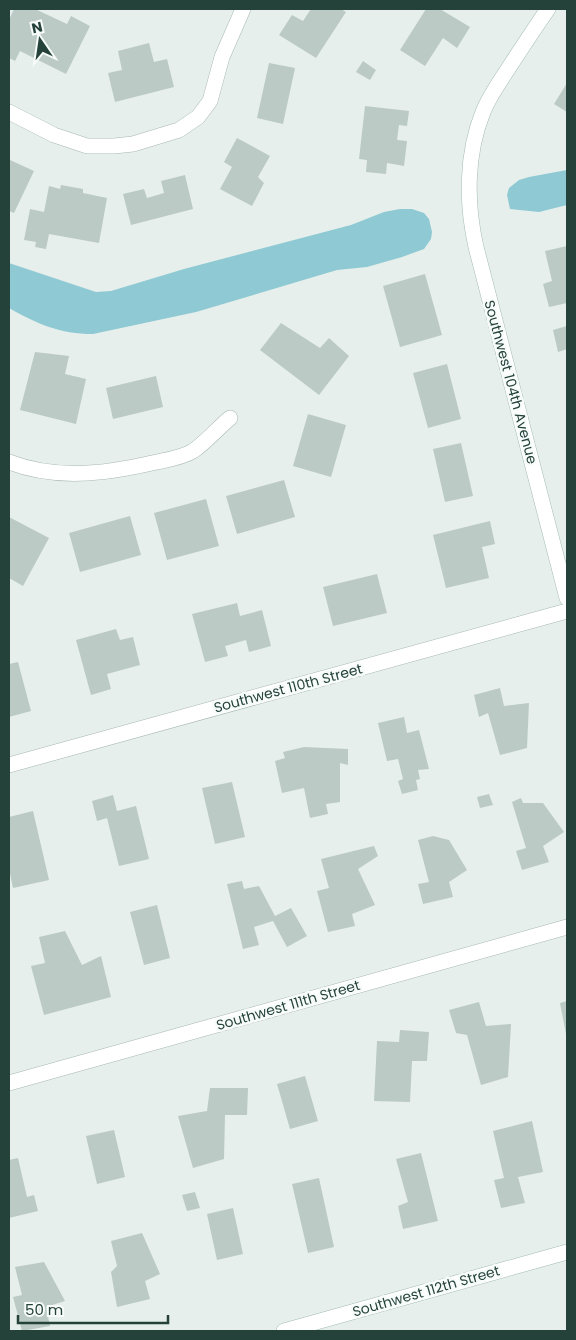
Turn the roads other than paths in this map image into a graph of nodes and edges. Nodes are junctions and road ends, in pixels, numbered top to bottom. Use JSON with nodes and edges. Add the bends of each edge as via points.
{"nodes":[{"id":1,"x":243,"y":9,"type":"edge"},
{"id":2,"x":548,"y":9,"type":"edge"},
{"id":3,"x":9,"y":112,"type":"edge"},
{"id":4,"x":230,"y":418,"type":"dead end"},
{"id":5,"x":9,"y":462,"type":"edge"},
{"id":6,"x":567,"y":598,"type":"edge"},
{"id":7,"x":567,"y":611,"type":"edge"},
{"id":8,"x":9,"y":765,"type":"edge"},
{"id":9,"x":567,"y":927,"type":"edge"},
{"id":10,"x":9,"y":1083,"type":"edge"},
{"id":11,"x":567,"y":1252,"type":"edge"},
{"id":12,"x":287,"y":1331,"type":"edge"}],
"edges":[{"from":1,"to":3,"type":"street","via":[[222,57],[213,92],[198,117],[179,130],[142,142],[88,146],[72,142]]},
{"from":2,"to":6,"type":"street","name":"Southwest 104th Avenue","via":[[483,110],[471,164],[470,206],[475,241]]},
{"from":4,"to":5,"type":"street","via":[[192,452],[134,467],[66,474],[33,470]]},
{"from":7,"to":8,"type":"street","name":"Southwest 110th Street"},
{"from":9,"to":10,"type":"street","name":"Southwest 111th Street"},
{"from":11,"to":12,"type":"street","name":"Southwest 112th Street"}]}
